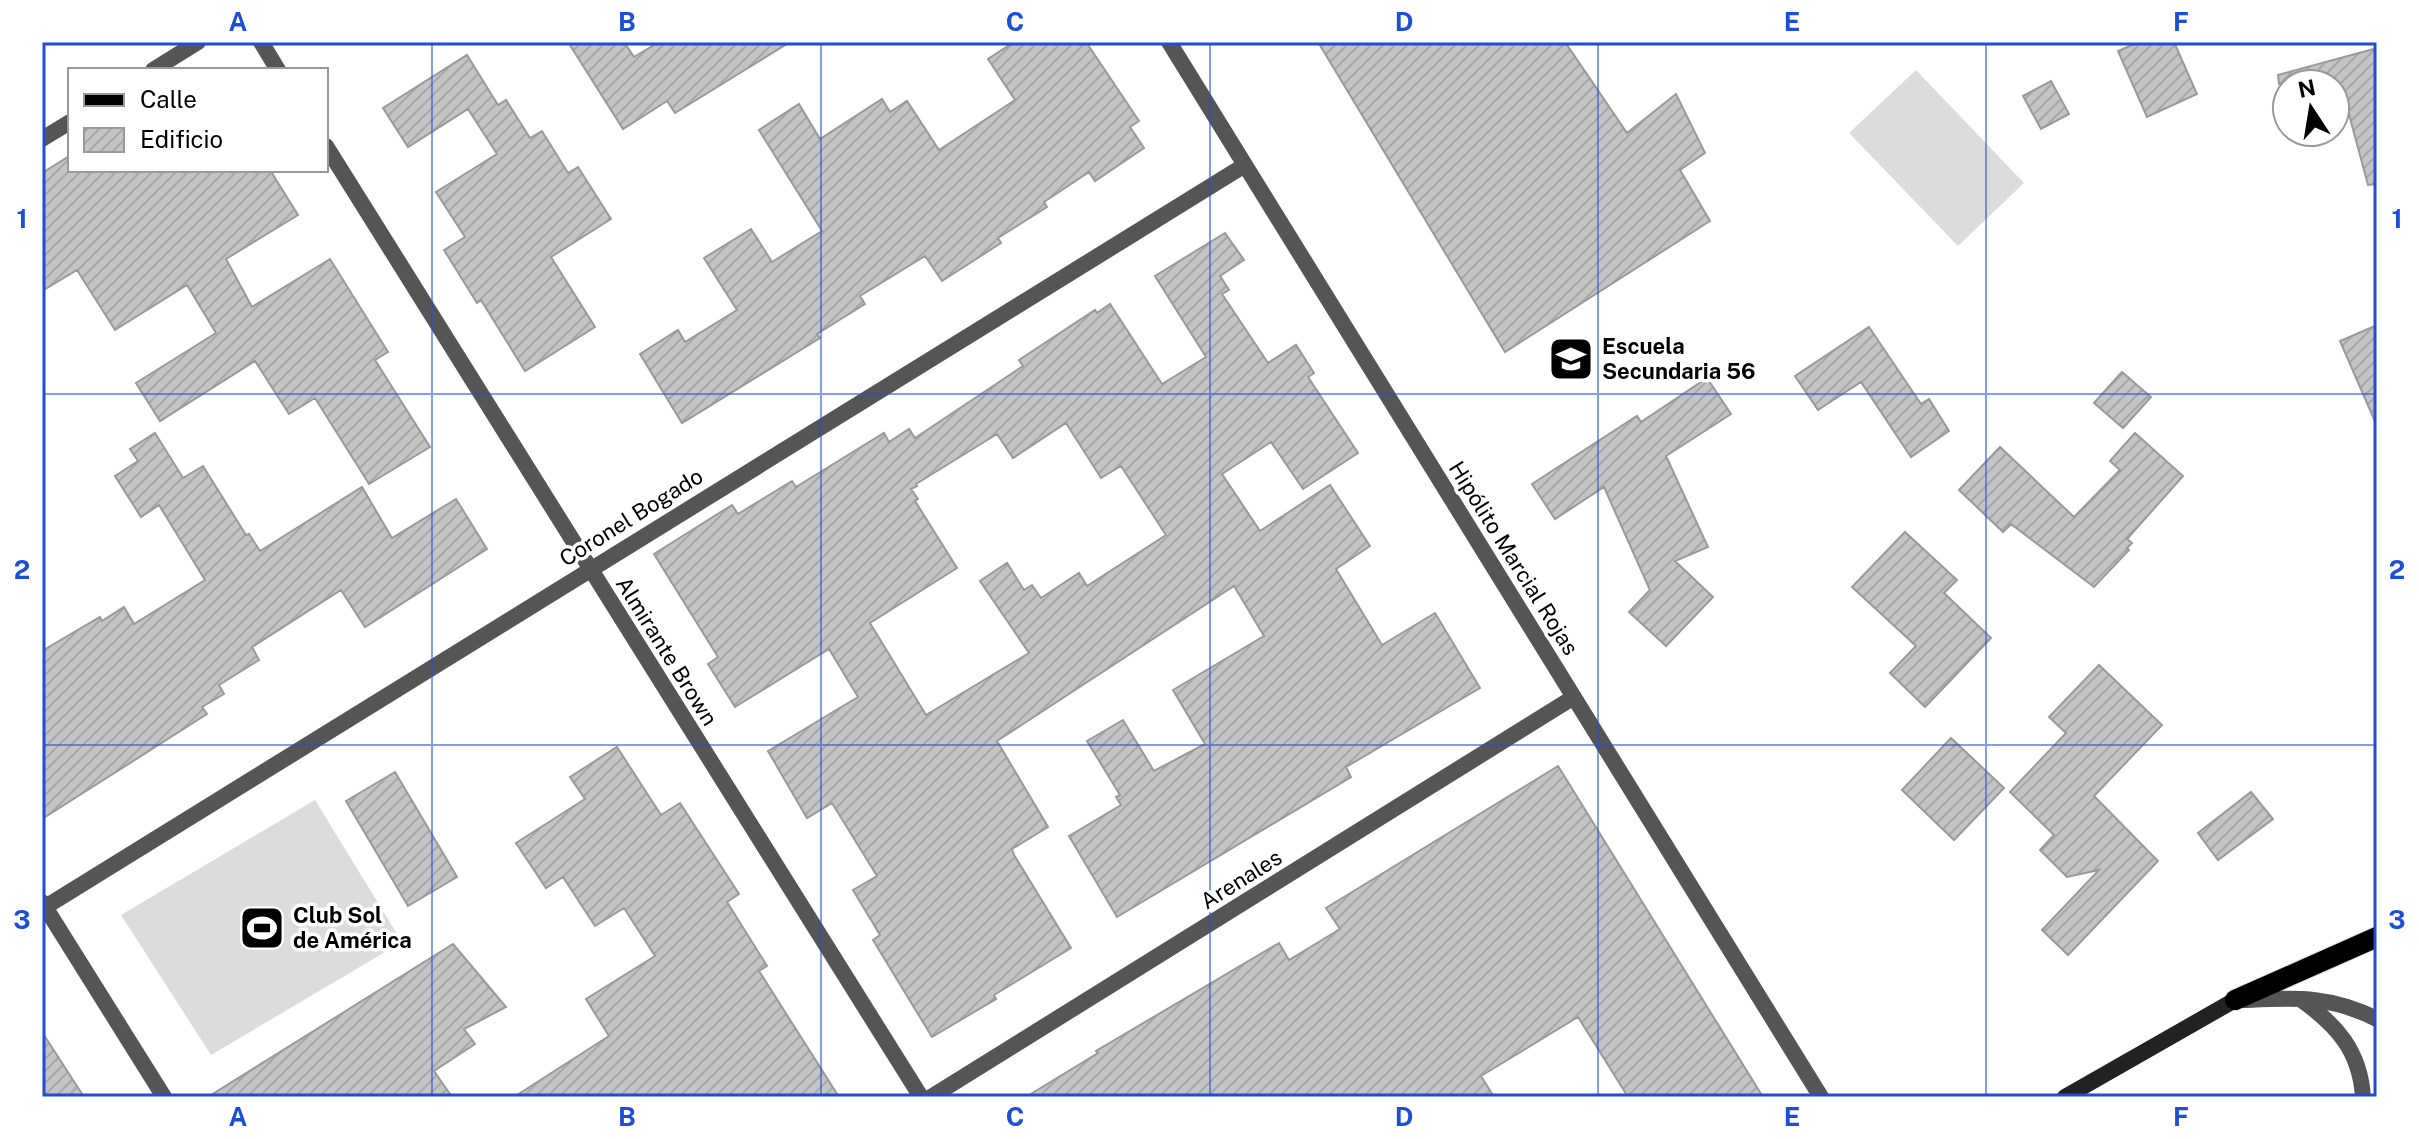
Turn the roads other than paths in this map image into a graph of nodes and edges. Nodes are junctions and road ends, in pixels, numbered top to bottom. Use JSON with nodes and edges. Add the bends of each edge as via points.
{"nodes":[{"id":1,"x":198,"y":42,"type":"edge"},
{"id":2,"x":261,"y":42,"type":"edge"},
{"id":3,"x":1169,"y":42,"type":"edge"},
{"id":4,"x":156,"y":68,"type":"edge"},
{"id":5,"x":277,"y":68,"type":"edge"},
{"id":6,"x":68,"y":123,"type":"edge"},
{"id":7,"x":42,"y":139,"type":"edge"},
{"id":8,"x":328,"y":149,"type":"edge"},
{"id":9,"x":1245,"y":165,"type":"junction"},
{"id":10,"x":590,"y":568,"type":"junction"},
{"id":11,"x":1574,"y":697,"type":"junction"},
{"id":12,"x":43,"y":906,"type":"edge"},
{"id":13,"x":2377,"y":937,"type":"edge"},
{"id":14,"x":2299,"y":998,"type":"junction"},
{"id":15,"x":2235,"y":1000,"type":"junction"},
{"id":16,"x":2377,"y":1019,"type":"edge"},
{"id":17,"x":164,"y":1097,"type":"edge"},
{"id":18,"x":921,"y":1097,"type":"edge"},
{"id":19,"x":931,"y":1097,"type":"edge"},
{"id":20,"x":1821,"y":1097,"type":"edge"},
{"id":21,"x":2065,"y":1097,"type":"edge"},
{"id":22,"x":2363,"y":1097,"type":"edge"}],
"edges":[{"from":1,"to":4,"type":"street"},
{"from":2,"to":5,"type":"street"},
{"from":3,"to":9,"type":"street","name":"Hipólito Marcial Rojas"},
{"from":6,"to":7,"type":"street"},
{"from":8,"to":10,"type":"street","name":"Almirante Brown"},
{"from":9,"to":10,"type":"street","name":"Coronel Bogado"},
{"from":9,"to":11,"type":"street","name":"Hipólito Marcial Rojas"},
{"from":10,"to":12,"type":"street","name":"Coronel Bogado"},
{"from":10,"to":18,"type":"street","name":"Almirante Brown"},
{"from":11,"to":19,"type":"street","name":"Arenales"},
{"from":11,"to":20,"type":"street","name":"Hipólito Marcial Rojas"},
{"from":12,"to":17,"type":"street"},
{"from":13,"to":15,"type":"main road"},
{"from":14,"to":15,"type":"street"},
{"from":14,"to":16,"type":"street","via":[[2351,1006]]},
{"from":14,"to":22,"type":"street","via":[[2327,1018],[2351,1049]]},
{"from":15,"to":21,"type":"main road"}]}
